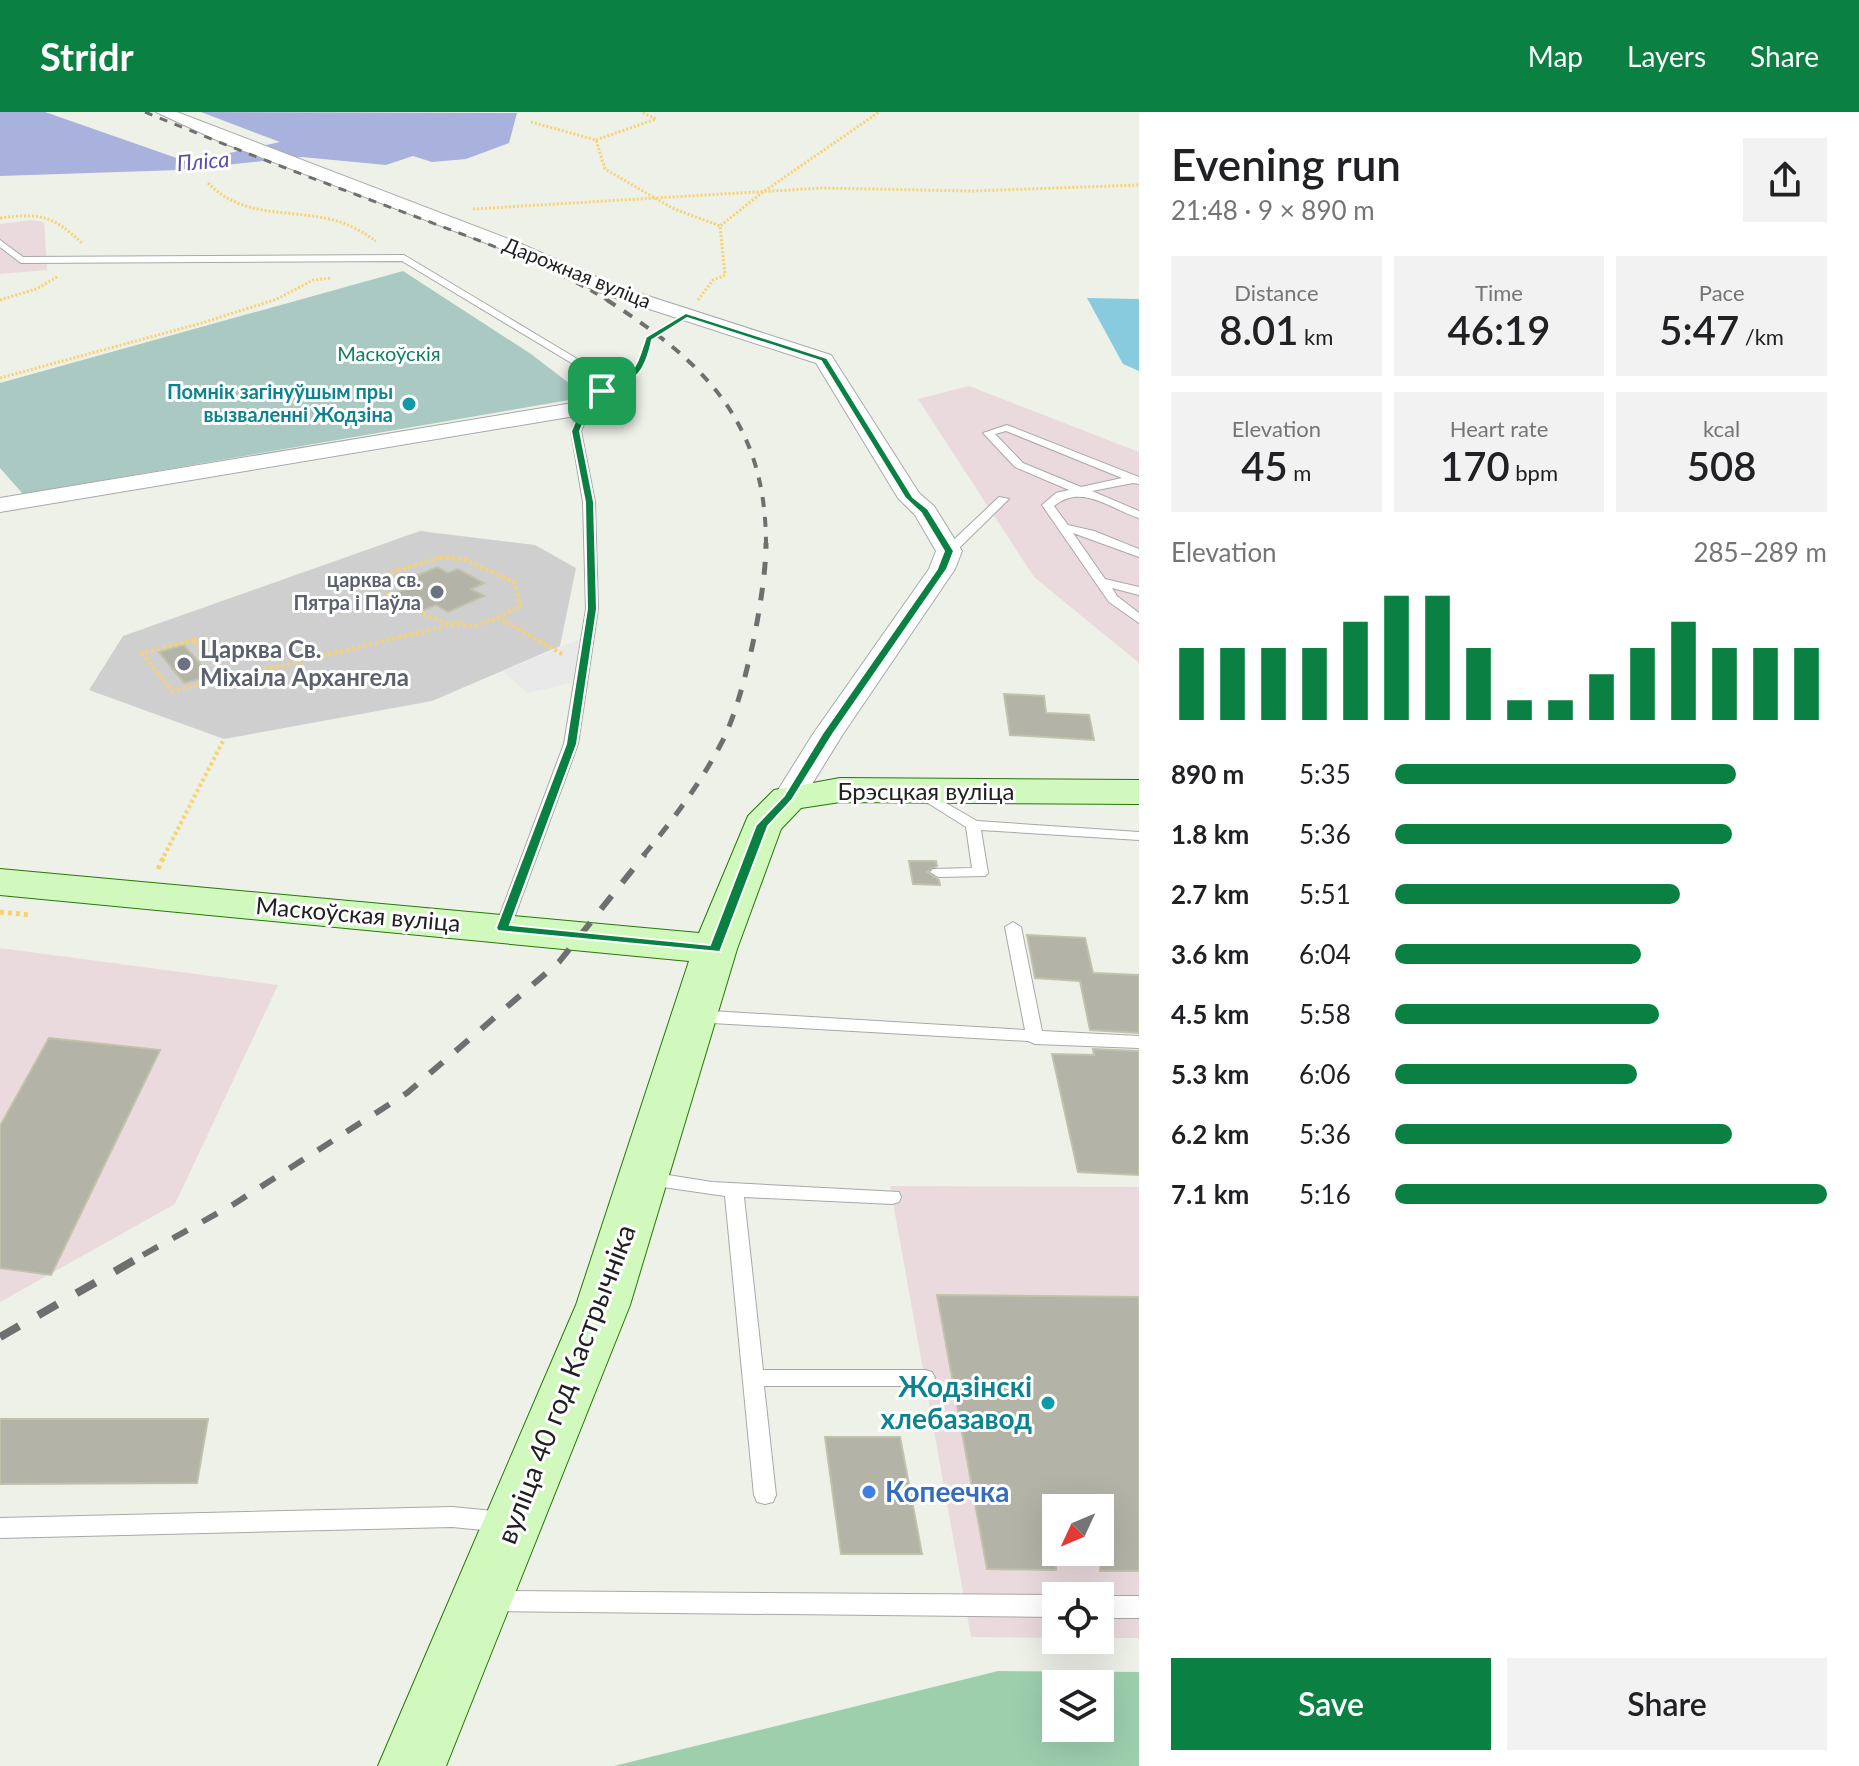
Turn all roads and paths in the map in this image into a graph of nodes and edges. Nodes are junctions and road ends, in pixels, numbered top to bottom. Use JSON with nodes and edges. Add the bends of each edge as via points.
{"nodes":[{"id":1,"x":164,"y":112,"type":"edge"},
{"id":2,"x":641,"y":112,"type":"edge"},
{"id":3,"x":879,"y":112,"type":"edge"},
{"id":4,"x":531,"y":122,"type":"dead end"},
{"id":5,"x":596,"y":140,"type":"junction"},
{"id":6,"x":208,"y":183,"type":"dead end"},
{"id":7,"x":1139,"y":185,"type":"edge"},
{"id":8,"x":763,"y":192,"type":"junction"},
{"id":9,"x":651,"y":198,"type":"junction"},
{"id":10,"x":421,"y":212,"type":"junction"},
{"id":11,"x":0,"y":218,"type":"edge"},
{"id":12,"x":720,"y":226,"type":"junction"},
{"id":13,"x":0,"y":243,"type":"edge"},
{"id":14,"x":404,"y":258,"type":"junction"},
{"id":15,"x":101,"y":259,"type":"junction"},
{"id":16,"x":343,"y":276,"type":"dead end"},
{"id":17,"x":686,"y":315,"type":"junction"},
{"id":18,"x":0,"y":378,"type":"edge"},
{"id":19,"x":602,"y":391,"type":"junction"},
{"id":20,"x":585,"y":408,"type":"junction"},
{"id":21,"x":1136,"y":480,"type":"edge"},
{"id":22,"x":1083,"y":492,"type":"junction"},
{"id":23,"x":1003,"y":499,"type":"dead end"},
{"id":24,"x":0,"y":505,"type":"edge"},
{"id":25,"x":1139,"y":515,"type":"edge"},
{"id":26,"x":1065,"y":528,"type":"junction"},
{"id":27,"x":949,"y":551,"type":"junction"},
{"id":28,"x":1139,"y":553,"type":"edge"},
{"id":29,"x":1102,"y":582,"type":"junction"},
{"id":30,"x":1139,"y":591,"type":"edge"},
{"id":31,"x":497,"y":617,"type":"junction"},
{"id":32,"x":1139,"y":619,"type":"edge"},
{"id":33,"x":463,"y":622,"type":"junction"},
{"id":34,"x":585,"y":655,"type":"junction"},
{"id":35,"x":229,"y":678,"type":"junction"},
{"id":36,"x":224,"y":739,"type":"dead end"},
{"id":37,"x":917,"y":790,"type":"junction"},
{"id":38,"x":1139,"y":792,"type":"edge"},
{"id":39,"x":788,"y":798,"type":"junction"},
{"id":40,"x":973,"y":825,"type":"junction"},
{"id":41,"x":1139,"y":836,"type":"edge"},
{"id":42,"x":158,"y":869,"type":"dead end"},
{"id":43,"x":938,"y":872,"type":"dead end"},
{"id":44,"x":0,"y":882,"type":"edge"},
{"id":45,"x":1013,"y":927,"type":"dead end"},
{"id":46,"x":503,"y":928,"type":"junction"},
{"id":47,"x":715,"y":949,"type":"junction"},
{"id":48,"x":694,"y":1016,"type":"junction"},
{"id":49,"x":1035,"y":1038,"type":"junction"},
{"id":50,"x":1139,"y":1042,"type":"edge"},
{"id":51,"x":643,"y":1178,"type":"junction"},
{"id":52,"x":734,"y":1190,"type":"junction"},
{"id":53,"x":892,"y":1197,"type":"dead end"},
{"id":54,"x":753,"y":1378,"type":"junction"},
{"id":55,"x":925,"y":1378,"type":"dead end"},
{"id":56,"x":765,"y":1495,"type":"dead end"},
{"id":57,"x":514,"y":1523,"type":"junction"},
{"id":58,"x":0,"y":1528,"type":"edge"},
{"id":59,"x":482,"y":1601,"type":"junction"},
{"id":60,"x":1042,"y":1606,"type":"edge"},
{"id":61,"x":1114,"y":1607,"type":"edge"},
{"id":62,"x":1139,"y":1607,"type":"edge"},
{"id":63,"x":412,"y":1766,"type":"edge"}],
"edges":[{"from":1,"to":10,"type":"street","name":"Дарожная вуліца"},
{"from":2,"to":5,"type":"path","via":[[656,119]]},
{"from":3,"to":8,"type":"path"},
{"from":4,"to":5,"type":"path"},
{"from":5,"to":9,"type":"path","via":[[605,169]]},
{"from":6,"to":14,"type":"path","via":[[216,193],[251,210],[334,220]]},
{"from":7,"to":8,"type":"path"},
{"from":8,"to":9,"type":"path"},
{"from":8,"to":12,"type":"path"},
{"from":9,"to":10,"type":"path"},
{"from":9,"to":12,"type":"path"},
{"from":10,"to":17,"type":"street","name":"Дарожная вуліца","via":[[610,290]]},
{"from":11,"to":15,"type":"path","via":[[54,217]]},
{"from":12,"to":17,"type":"path","via":[[725,275],[713,280]]},
{"from":13,"to":15,"type":"lane","via":[[21,260]]},
{"from":14,"to":15,"type":"lane"},
{"from":14,"to":19,"type":"lane","via":[[576,362]]},
{"from":16,"to":18,"type":"path","via":[[313,280],[277,299],[202,323]]},
{"from":17,"to":19,"type":"path","via":[[648,339],[632,380]]},
{"from":17,"to":27,"type":"street","name":"Дарожная вуліца","via":[[824,359]]},
{"from":19,"to":20,"type":"lane"},
{"from":20,"to":24,"type":"street"},
{"from":20,"to":34,"type":"lane","via":[[576,431],[589,502],[592,609]]},
{"from":21,"to":22,"type":"lane"},
{"from":21,"to":22,"type":"lane","via":[[1007,428],[988,433],[1019,465]]},
{"from":22,"to":25,"type":"lane"},
{"from":22,"to":26,"type":"lane","via":[[1060,495],[1048,505]]},
{"from":23,"to":27,"type":"lane"},
{"from":26,"to":28,"type":"lane"},
{"from":26,"to":29,"type":"lane"},
{"from":27,"to":39,"type":"street"},
{"from":29,"to":30,"type":"lane"},
{"from":29,"to":32,"type":"lane","via":[[1113,599]]},
{"from":31,"to":33,"type":"path","via":[[485,624]]},
{"from":31,"to":33,"type":"path","via":[[520,606],[514,582],[469,559],[428,556],[390,573],[387,594],[425,616]]},
{"from":31,"to":34,"type":"path","via":[[563,655]]},
{"from":33,"to":35,"type":"path"},
{"from":34,"to":46,"type":"lane","via":[[571,744]]},
{"from":35,"to":35,"type":"path","via":[[172,691],[142,653],[194,640]]},
{"from":36,"to":42,"type":"path"},
{"from":37,"to":38,"type":"main road","name":"Брэсцкая вуліца"},
{"from":37,"to":39,"type":"main road","name":"Брэсцкая вуліца","via":[[840,790]]},
{"from":37,"to":40,"type":"lane"},
{"from":39,"to":47,"type":"main road","via":[[762,825]]},
{"from":40,"to":41,"type":"lane"},
{"from":40,"to":43,"type":"lane","via":[[980,873]]},
{"from":44,"to":46,"type":"main road","name":"Маскоўская вуліца"},
{"from":45,"to":49,"type":"lane"},
{"from":46,"to":47,"type":"main road","name":"Маскоўская вуліца"},
{"from":47,"to":48,"type":"main road","name":"вуліца 40 год Кастрычніка"},
{"from":48,"to":49,"type":"lane"},
{"from":48,"to":51,"type":"main road","name":"вуліца 40 год Кастрычніка"},
{"from":49,"to":50,"type":"lane"},
{"from":51,"to":52,"type":"lane"},
{"from":51,"to":57,"type":"main road","name":"вуліца 40 год Кастрычніка","via":[[603,1305]]},
{"from":52,"to":53,"type":"lane"},
{"from":52,"to":54,"type":"lane"},
{"from":54,"to":55,"type":"lane"},
{"from":54,"to":56,"type":"lane"},
{"from":57,"to":58,"type":"lane","via":[[452,1517]]},
{"from":57,"to":59,"type":"main road","name":"вуліца 40 год Кастрычніка"},
{"from":59,"to":60,"type":"lane"},
{"from":59,"to":63,"type":"main road","name":"вуліца 40 год Кастрычніка"},
{"from":61,"to":62,"type":"lane"}]}
